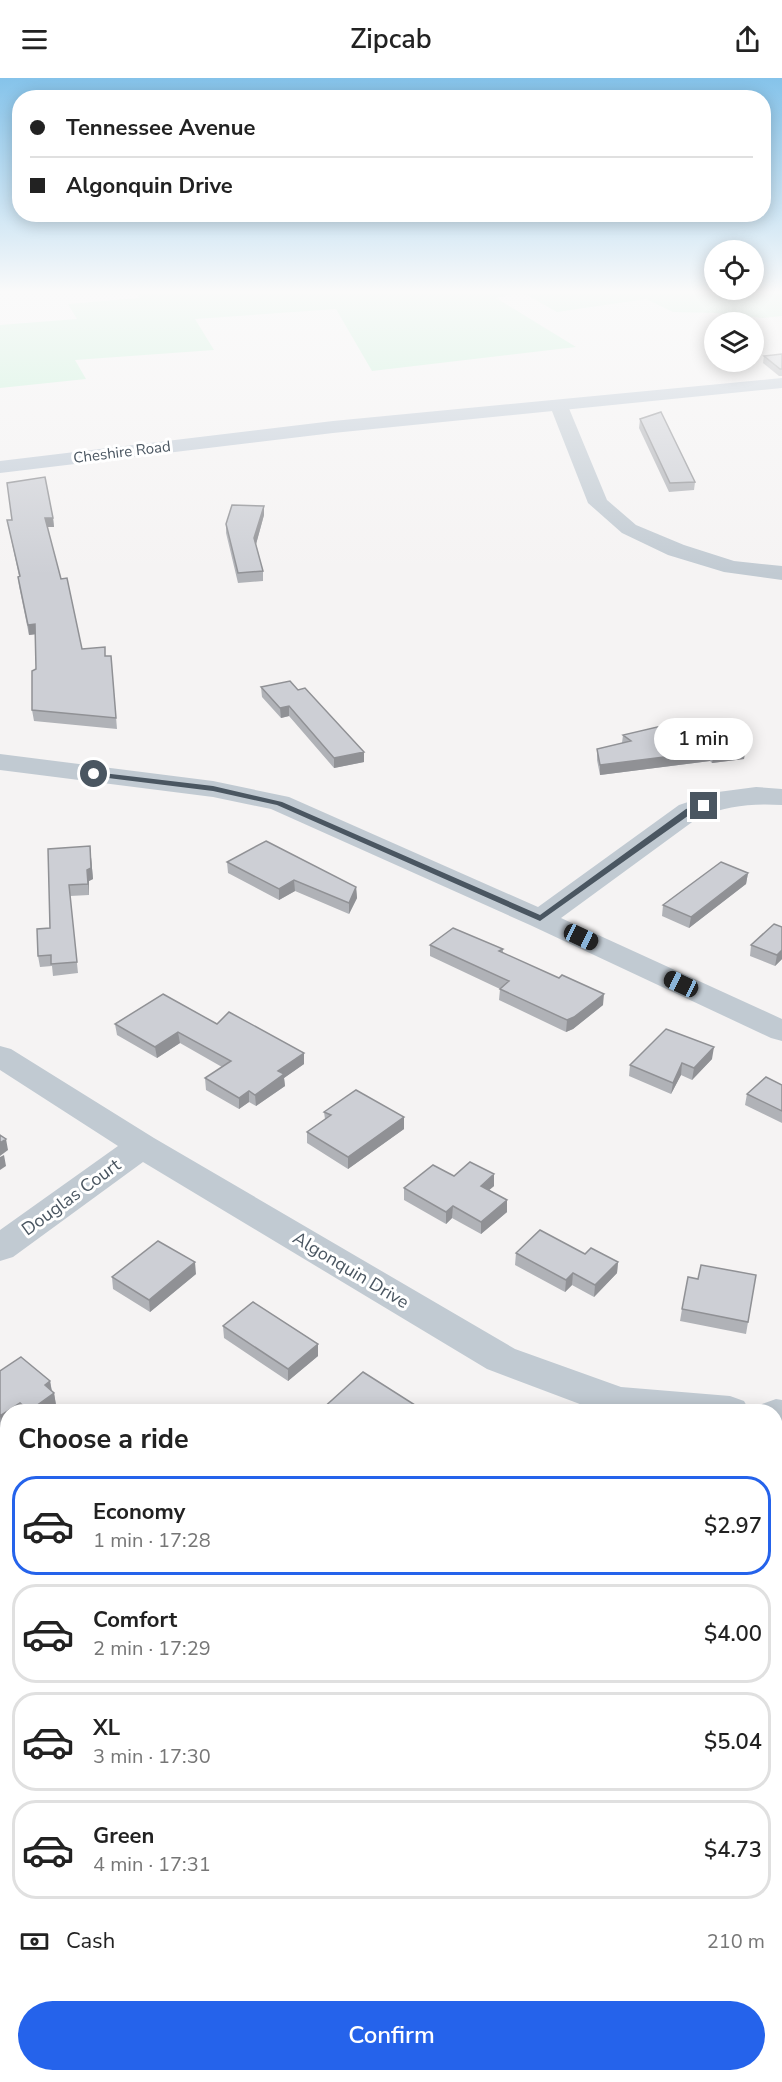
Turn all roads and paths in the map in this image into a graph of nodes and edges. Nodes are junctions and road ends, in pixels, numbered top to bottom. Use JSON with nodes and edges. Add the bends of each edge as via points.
{"nodes":[{"id":1,"x":738,"y":388,"type":"edge"},
{"id":2,"x":559,"y":406,"type":"junction"},
{"id":3,"x":0,"y":467,"type":"edge"},
{"id":4,"x":782,"y":573,"type":"edge"},
{"id":5,"x":0,"y":762,"type":"edge"},
{"id":6,"x":782,"y":797,"type":"edge"},
{"id":7,"x":540,"y":919,"type":"junction"},
{"id":8,"x":782,"y":1031,"type":"edge"},
{"id":9,"x":0,"y":1056,"type":"edge"},
{"id":10,"x":142,"y":1146,"type":"junction"},
{"id":11,"x":0,"y":1248,"type":"edge"},
{"id":12,"x":641,"y":1404,"type":"edge"}],
"edges":[{"from":1,"to":2,"type":"street","name":"Cheshire Road"},
{"from":2,"to":3,"type":"street","name":"Cheshire Road","via":[[333,427]]},
{"from":2,"to":4,"type":"street","via":[[598,503],[629,529],[676,550],[732,567]]},
{"from":5,"to":7,"type":"street","via":[[213,789],[279,803]]},
{"from":6,"to":7,"type":"street","via":[[756,795],[718,800],[689,811]]},
{"from":7,"to":8,"type":"street"},
{"from":9,"to":10,"type":"street","name":"Algonquin Drive"},
{"from":10,"to":11,"type":"street","name":"Douglas Court"},
{"from":10,"to":12,"type":"street","name":"Algonquin Drive","via":[[501,1359],[619,1402]]}]}
